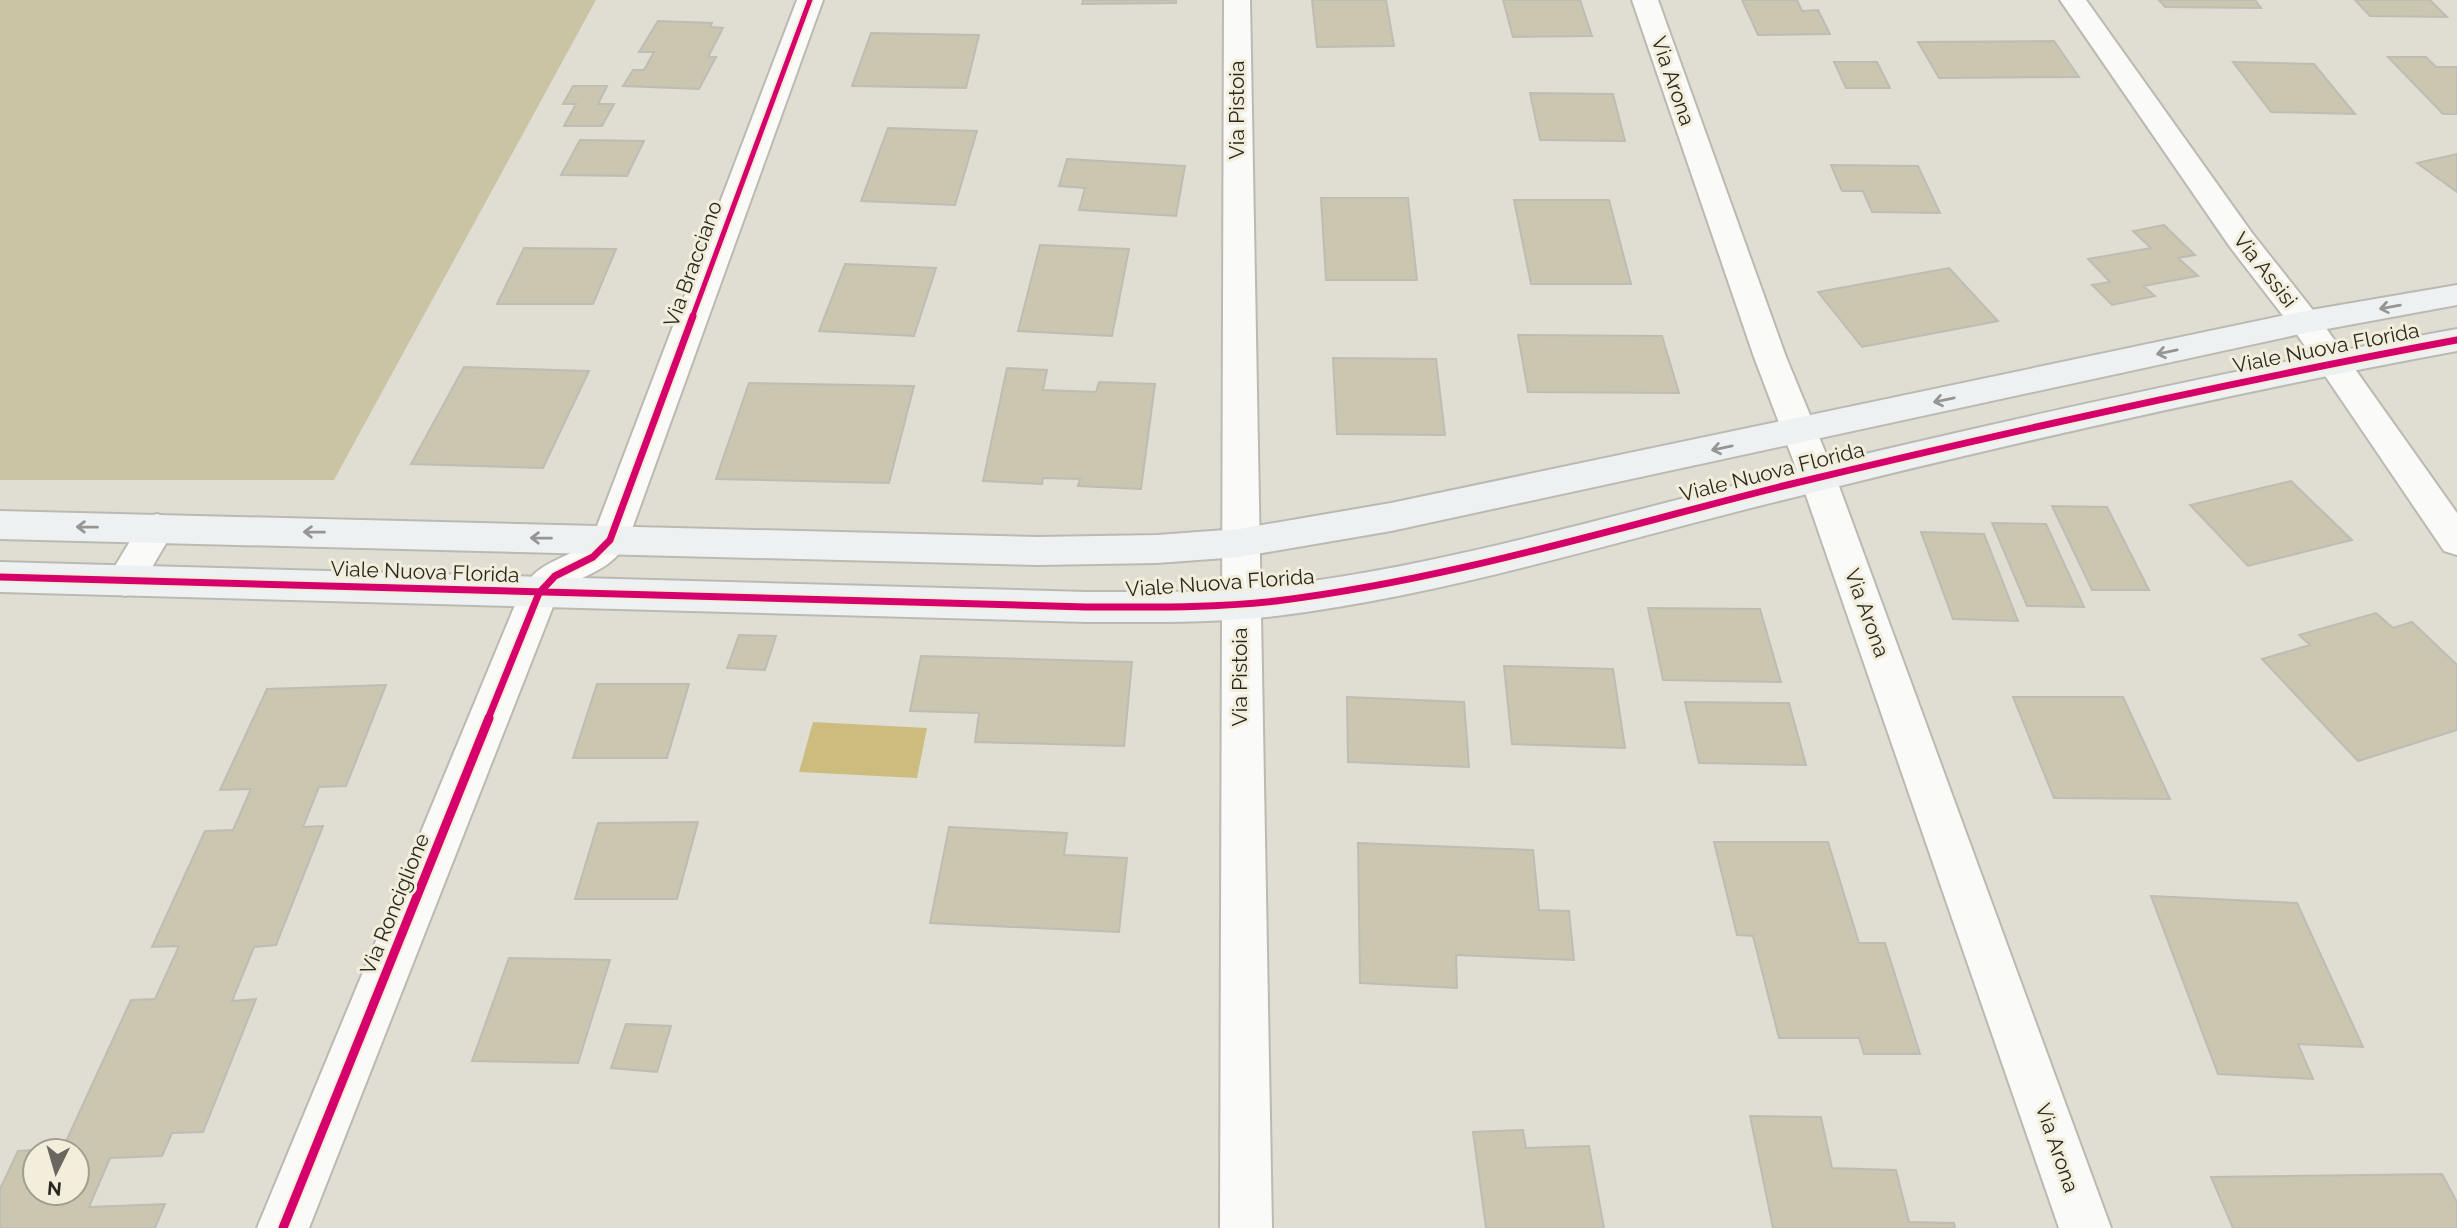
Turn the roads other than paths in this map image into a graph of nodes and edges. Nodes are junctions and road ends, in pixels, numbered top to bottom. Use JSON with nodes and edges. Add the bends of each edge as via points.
{"nodes":[{"id":1,"x":810,"y":0,"type":"edge"},
{"id":2,"x":1237,"y":0,"type":"edge"},
{"id":3,"x":1646,"y":0,"type":"edge"},
{"id":4,"x":2073,"y":0,"type":"edge"},
{"id":5,"x":2457,"y":295,"type":"edge"},
{"id":6,"x":2305,"y":322,"type":"junction"},
{"id":7,"x":2457,"y":340,"type":"edge"},
{"id":8,"x":2331,"y":363,"type":"junction"},
{"id":9,"x":1799,"y":431,"type":"junction"},
{"id":10,"x":1818,"y":478,"type":"junction"},
{"id":11,"x":0,"y":524,"type":"edge"},
{"id":12,"x":157,"y":528,"type":"junction"},
{"id":13,"x":610,"y":540,"type":"junction"},
{"id":14,"x":2457,"y":541,"type":"edge"},
{"id":15,"x":1239,"y":543,"type":"junction"},
{"id":16,"x":0,"y":577,"type":"edge"},
{"id":17,"x":125,"y":581,"type":"junction"},
{"id":18,"x":539,"y":593,"type":"junction"},
{"id":19,"x":1240,"y":603,"type":"junction"},
{"id":20,"x":284,"y":1228,"type":"edge"},
{"id":21,"x":1246,"y":1228,"type":"edge"},
{"id":22,"x":2085,"y":1228,"type":"edge"}],
"edges":[{"from":1,"to":13,"type":"street","name":"Via Bracciano"},
{"from":2,"to":15,"type":"street","name":"Via Pistoia"},
{"from":3,"to":9,"type":"street","name":"Via Arona"},
{"from":4,"to":6,"type":"street","name":"Via Assisi","via":[[2241,240]]},
{"from":5,"to":6,"type":"street","name":"Viale Nuova Florida","one_way":true},
{"from":6,"to":8,"type":"street","name":"Via Assisi"},
{"from":6,"to":9,"type":"street","name":"Viale Nuova Florida","one_way":true},
{"from":7,"to":8,"type":"street","name":"Viale Nuova Florida"},
{"from":8,"to":10,"type":"street","name":"Viale Nuova Florida"},
{"from":8,"to":14,"type":"street","name":"Via Assisi"},
{"from":9,"to":10,"type":"street","name":"Via Arona"},
{"from":9,"to":15,"type":"street","name":"Viale Nuova Florida","one_way":true,"via":[[1391,517]]},
{"from":10,"to":19,"type":"street","name":"Viale Nuova Florida","via":[[1449,570],[1294,599]]},
{"from":10,"to":22,"type":"street","name":"Via Arona"},
{"from":12,"to":11,"type":"street","name":"Viale Nuova Florida","one_way":true},
{"from":13,"to":12,"type":"street","name":"Viale Nuova Florida","one_way":true},
{"from":12,"to":17,"type":"street"},
{"from":13,"to":15,"type":"street","name":"Viale Nuova Florida","via":[[1076,551]]},
{"from":13,"to":18,"type":"street","via":[[594,559],[552,577]]},
{"from":15,"to":19,"type":"street","name":"Via Pistoia"},
{"from":16,"to":17,"type":"street","name":"Viale Nuova Florida"},
{"from":17,"to":18,"type":"street","name":"Viale Nuova Florida"},
{"from":18,"to":19,"type":"street","name":"Viale Nuova Florida","via":[[1074,606]]},
{"from":18,"to":20,"type":"street","name":"Via Ronciglione"},
{"from":19,"to":21,"type":"street","name":"Via Pistoia"}]}
